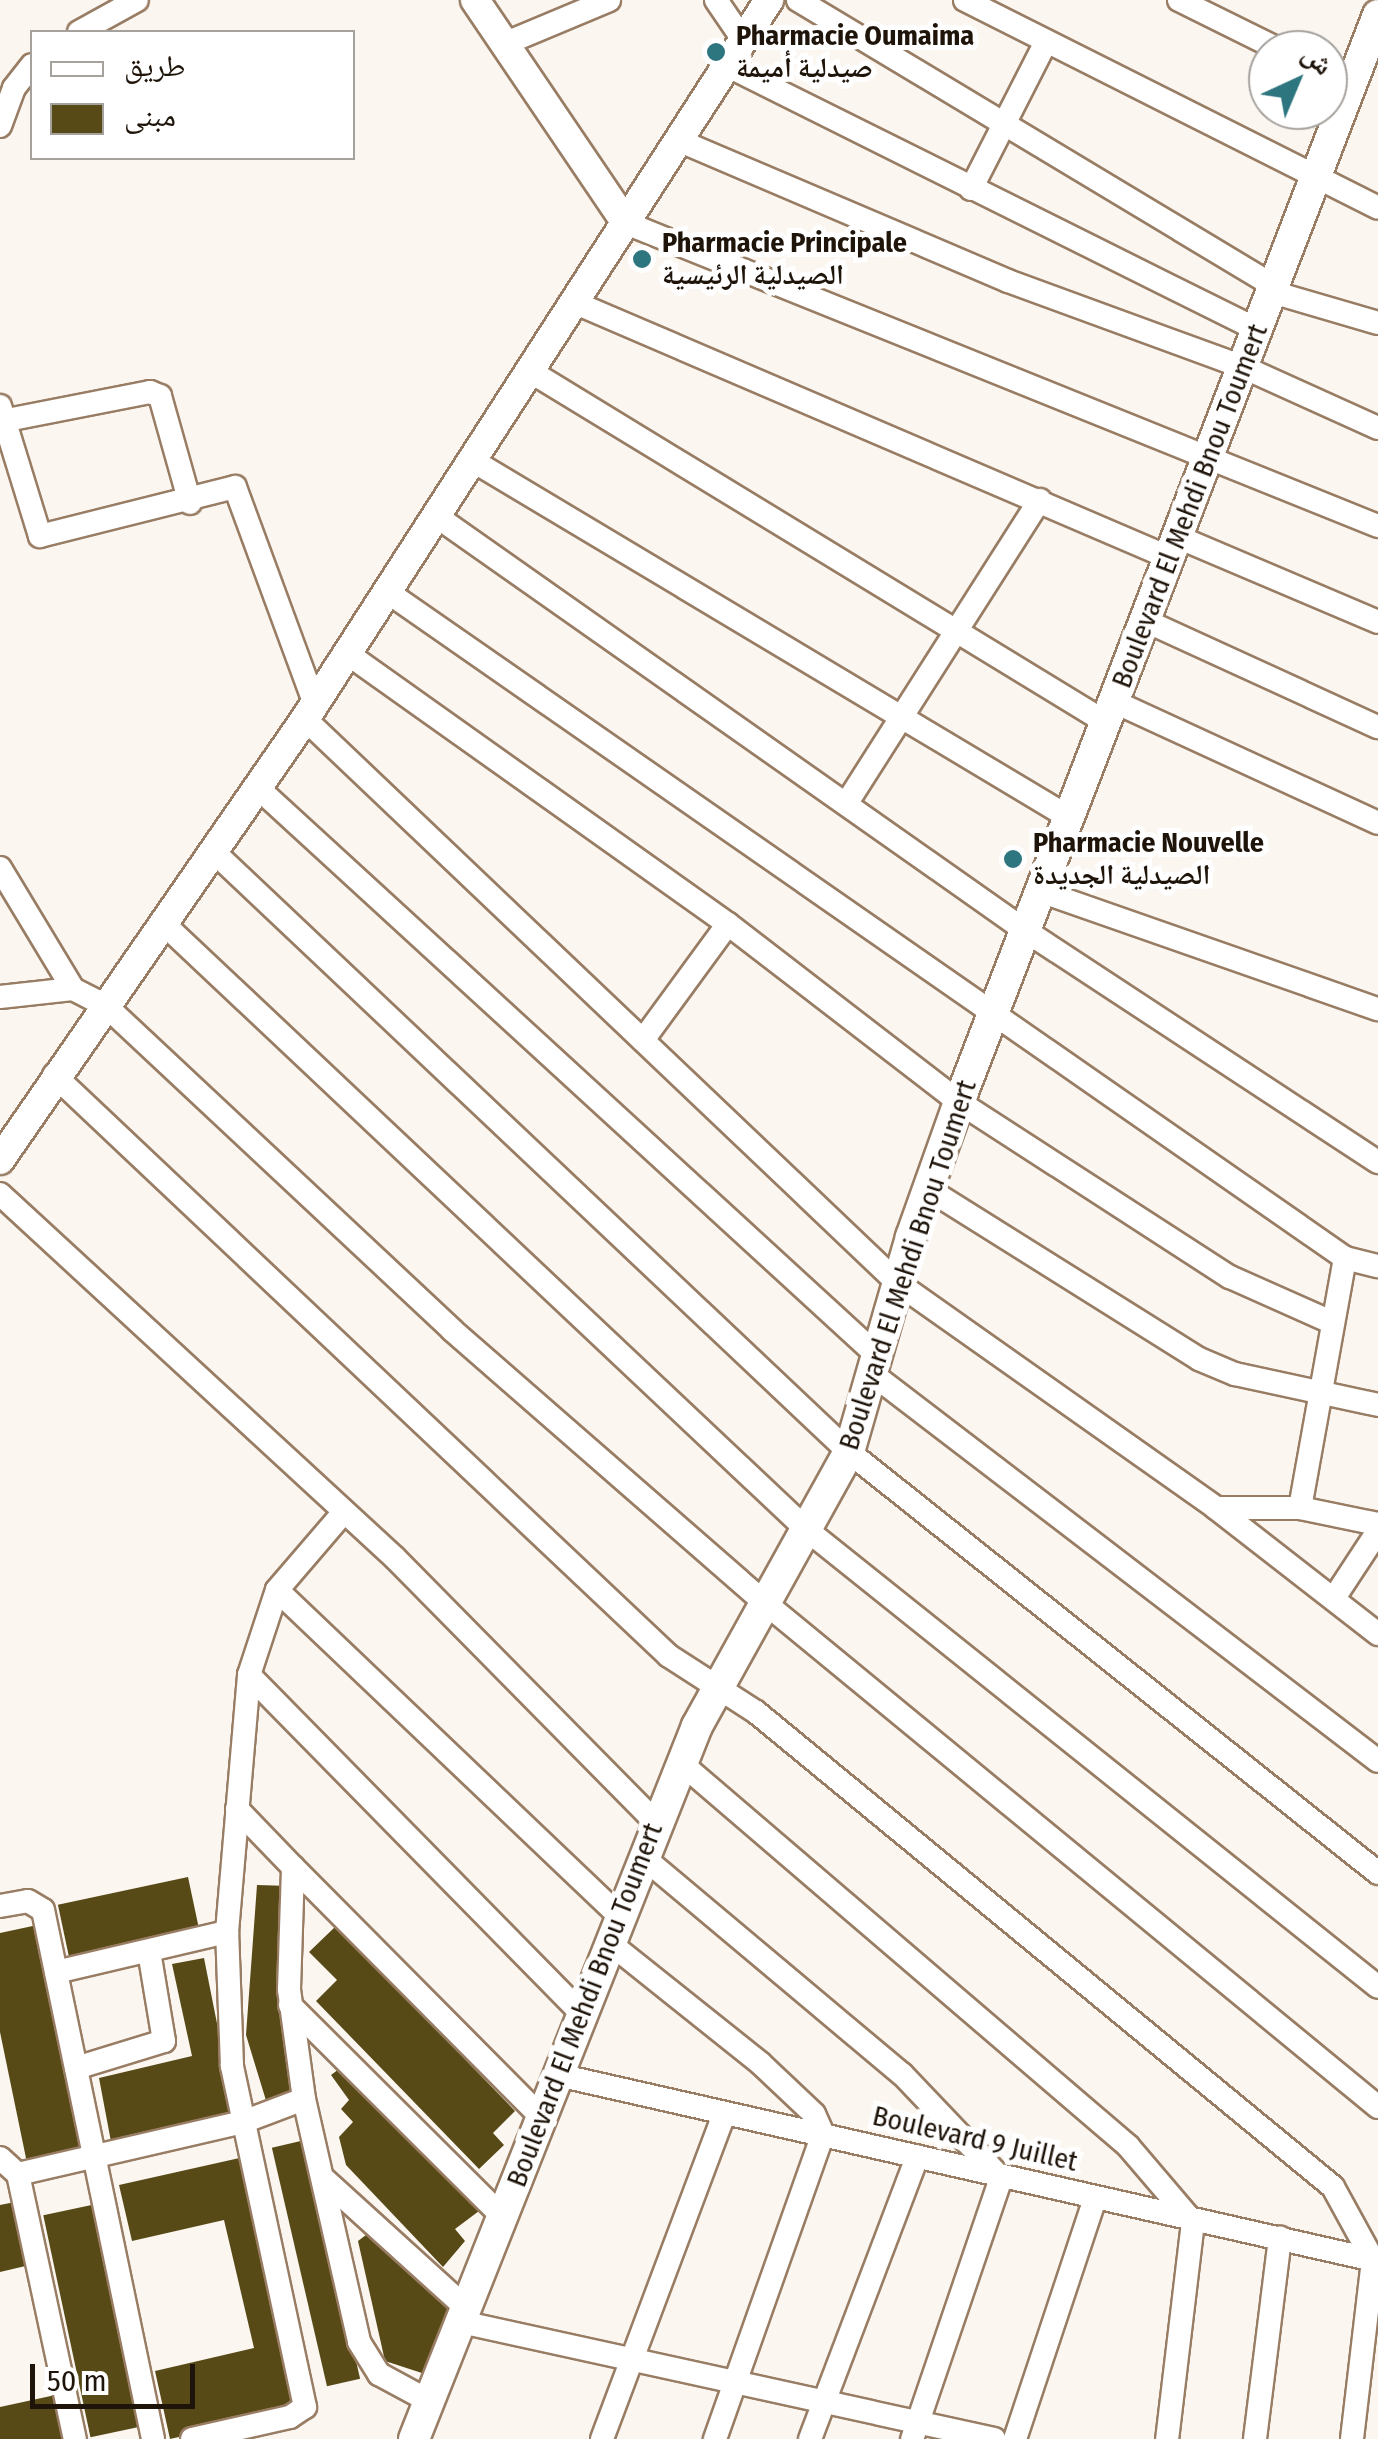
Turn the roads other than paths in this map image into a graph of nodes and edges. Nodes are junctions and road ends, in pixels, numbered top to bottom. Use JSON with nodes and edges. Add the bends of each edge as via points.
{"nodes":[{"id":1,"x":137,"y":0,"type":"edge"},
{"id":2,"x":476,"y":0,"type":"edge"},
{"id":3,"x":609,"y":0,"type":"edge"},
{"id":4,"x":716,"y":0,"type":"edge"},
{"id":5,"x":770,"y":0,"type":"edge"},
{"id":6,"x":798,"y":0,"type":"edge"},
{"id":7,"x":966,"y":0,"type":"edge"},
{"id":8,"x":1179,"y":0,"type":"edge"},
{"id":9,"x":1376,"y":25,"type":"edge"},
{"id":10,"x":83,"y":30,"type":"edge"},
{"id":11,"x":1248,"y":34,"type":"edge"},
{"id":12,"x":744,"y":42,"type":"junction"},
{"id":13,"x":1046,"y":42,"type":"junction"},
{"id":14,"x":504,"y":44,"type":"junction"},
{"id":15,"x":728,"y":66,"type":"junction"},
{"id":16,"x":1348,"y":66,"type":"edge"},
{"id":17,"x":30,"y":68,"type":"edge"},
{"id":18,"x":0,"y":126,"type":"edge"},
{"id":19,"x":1005,"y":128,"type":"junction"},
{"id":20,"x":1325,"y":130,"type":"edge"},
{"id":21,"x":680,"y":141,"type":"junction"},
{"id":22,"x":1313,"y":172,"type":"junction"},
{"id":23,"x":971,"y":188,"type":"junction"},
{"id":24,"x":1378,"y":208,"type":"edge"},
{"id":25,"x":626,"y":223,"type":"junction"},
{"id":26,"x":1273,"y":289,"type":"junction"},
{"id":27,"x":578,"y":304,"type":"junction"},
{"id":28,"x":1378,"y":324,"type":"edge"},
{"id":29,"x":1258,"y":330,"type":"junction"},
{"id":30,"x":1243,"y":367,"type":"junction"},
{"id":31,"x":533,"y":373,"type":"junction"},
{"id":32,"x":1,"y":413,"type":"edge"},
{"id":33,"x":1378,"y":428,"type":"edge"},
{"id":34,"x":1207,"y":459,"type":"junction"},
{"id":35,"x":475,"y":462,"type":"junction"},
{"id":36,"x":1040,"y":500,"type":"junction"},
{"id":37,"x":190,"y":503,"type":"junction"},
{"id":38,"x":439,"y":518,"type":"junction"},
{"id":39,"x":1378,"y":526,"type":"edge"},
{"id":40,"x":1174,"y":547,"type":"junction"},
{"id":41,"x":388,"y":594,"type":"junction"},
{"id":42,"x":1146,"y":621,"type":"junction"},
{"id":43,"x":1378,"y":622,"type":"edge"},
{"id":44,"x":956,"y":628,"type":"junction"},
{"id":45,"x":348,"y":654,"type":"junction"},
{"id":46,"x":310,"y":712,"type":"junction"},
{"id":47,"x":1111,"y":712,"type":"junction"},
{"id":48,"x":899,"y":719,"type":"junction"},
{"id":49,"x":1378,"y":727,"type":"edge"},
{"id":50,"x":258,"y":788,"type":"junction"},
{"id":51,"x":848,"y":801,"type":"junction"},
{"id":52,"x":1070,"y":818,"type":"junction"},
{"id":53,"x":1378,"y":823,"type":"edge"},
{"id":54,"x":214,"y":852,"type":"junction"},
{"id":55,"x":0,"y":868,"type":"edge"},
{"id":56,"x":1042,"y":892,"type":"junction"},
{"id":57,"x":164,"y":924,"type":"junction"},
{"id":58,"x":728,"y":924,"type":"junction"},
{"id":59,"x":1026,"y":932,"type":"junction"},
{"id":60,"x":72,"y":989,"type":"junction"},
{"id":61,"x":0,"y":996,"type":"edge"},
{"id":62,"x":105,"y":1006,"type":"junction"},
{"id":63,"x":1378,"y":1009,"type":"edge"},
{"id":64,"x":994,"y":1015,"type":"junction"},
{"id":65,"x":643,"y":1040,"type":"junction"},
{"id":66,"x":54,"y":1075,"type":"junction"},
{"id":67,"x":959,"y":1102,"type":"junction"},
{"id":68,"x":0,"y":1160,"type":"edge"},
{"id":69,"x":1378,"y":1162,"type":"edge"},
{"id":70,"x":928,"y":1189,"type":"junction"},
{"id":71,"x":0,"y":1194,"type":"edge"},
{"id":72,"x":1345,"y":1258,"type":"junction"},
{"id":73,"x":1378,"y":1265,"type":"edge"},
{"id":74,"x":898,"y":1284,"type":"junction"},
{"id":75,"x":1330,"y":1322,"type":"junction"},
{"id":76,"x":877,"y":1367,"type":"junction"},
{"id":77,"x":1322,"y":1390,"type":"junction"},
{"id":78,"x":1378,"y":1405,"type":"edge"},
{"id":79,"x":849,"y":1452,"type":"junction"},
{"id":80,"x":1216,"y":1508,"type":"junction"},
{"id":81,"x":1300,"y":1508,"type":"junction"},
{"id":82,"x":343,"y":1514,"type":"junction"},
{"id":83,"x":1378,"y":1528,"type":"edge"},
{"id":84,"x":806,"y":1530,"type":"junction"},
{"id":85,"x":277,"y":1590,"type":"junction"},
{"id":86,"x":1334,"y":1598,"type":"junction"},
{"id":87,"x":764,"y":1602,"type":"junction"},
{"id":88,"x":1378,"y":1634,"type":"edge"},
{"id":89,"x":249,"y":1675,"type":"junction"},
{"id":90,"x":716,"y":1687,"type":"junction"},
{"id":91,"x":1378,"y":1761,"type":"edge"},
{"id":92,"x":681,"y":1763,"type":"junction"},
{"id":93,"x":237,"y":1809,"type":"junction"},
{"id":94,"x":656,"y":1824,"type":"junction"},
{"id":95,"x":643,"y":1857,"type":"junction"},
{"id":96,"x":294,"y":1867,"type":"junction"},
{"id":97,"x":1378,"y":1873,"type":"edge"},
{"id":98,"x":0,"y":1906,"type":"edge"},
{"id":99,"x":615,"y":1931,"type":"junction"},
{"id":100,"x":227,"y":1932,"type":"junction"},
{"id":101,"x":150,"y":1951,"type":"junction"},
{"id":102,"x":56,"y":1972,"type":"junction"},
{"id":103,"x":1378,"y":1986,"type":"edge"},
{"id":104,"x":290,"y":2004,"type":"junction"},
{"id":105,"x":582,"y":2014,"type":"junction"},
{"id":106,"x":76,"y":2068,"type":"junction"},
{"id":107,"x":558,"y":2075,"type":"junction"},
{"id":108,"x":304,"y":2099,"type":"junction"},
{"id":109,"x":1378,"y":2107,"type":"edge"},
{"id":110,"x":724,"y":2114,"type":"junction"},
{"id":111,"x":541,"y":2116,"type":"junction"},
{"id":112,"x":243,"y":2122,"type":"junction"},
{"id":113,"x":823,"y":2134,"type":"junction"},
{"id":114,"x":94,"y":2156,"type":"junction"},
{"id":115,"x":917,"y":2156,"type":"junction"},
{"id":116,"x":0,"y":2158,"type":"edge"},
{"id":117,"x":18,"y":2174,"type":"junction"},
{"id":118,"x":1000,"y":2178,"type":"junction"},
{"id":119,"x":325,"y":2180,"type":"junction"},
{"id":120,"x":1095,"y":2198,"type":"junction"},
{"id":121,"x":502,"y":2216,"type":"junction"},
{"id":122,"x":1193,"y":2222,"type":"junction"},
{"id":123,"x":1280,"y":2238,"type":"junction"},
{"id":124,"x":1375,"y":2260,"type":"edge"},
{"id":125,"x":464,"y":2315,"type":"junction"},
{"id":126,"x":634,"y":2358,"type":"junction"},
{"id":127,"x":737,"y":2381,"type":"junction"},
{"id":128,"x":429,"y":2402,"type":"junction"},
{"id":129,"x":824,"y":2402,"type":"junction"},
{"id":130,"x":915,"y":2431,"type":"edge"},
{"id":131,"x":75,"y":2439,"type":"edge"},
{"id":132,"x":153,"y":2439,"type":"edge"},
{"id":133,"x":192,"y":2439,"type":"edge"},
{"id":134,"x":414,"y":2439,"type":"edge"},
{"id":135,"x":602,"y":2439,"type":"edge"},
{"id":136,"x":715,"y":2439,"type":"edge"},
{"id":137,"x":810,"y":2439,"type":"edge"},
{"id":138,"x":994,"y":2439,"type":"edge"},
{"id":139,"x":1015,"y":2439,"type":"edge"},
{"id":140,"x":1167,"y":2439,"type":"edge"},
{"id":141,"x":1255,"y":2439,"type":"edge"},
{"id":142,"x":1352,"y":2439,"type":"edge"}],
"edges":[{"from":1,"to":10,"type":"street"},
{"from":2,"to":14,"type":"street"},
{"from":3,"to":14,"type":"street"},
{"from":4,"to":12,"type":"street"},
{"from":5,"to":12,"type":"street"},
{"from":6,"to":19,"type":"street"},
{"from":7,"to":13,"type":"street"},
{"from":8,"to":11,"type":"street"},
{"from":9,"to":16,"type":"main road","name":"Boulevard El Mehdi Bnou Toumert"},
{"from":12,"to":15,"type":"street"},
{"from":13,"to":19,"type":"street"},
{"from":13,"to":22,"type":"street"},
{"from":14,"to":25,"type":"street"},
{"from":15,"to":21,"type":"street"},
{"from":15,"to":23,"type":"street"},
{"from":17,"to":18,"type":"street"},
{"from":19,"to":23,"type":"street"},
{"from":19,"to":26,"type":"street"},
{"from":20,"to":22,"type":"main road","name":"Boulevard El Mehdi Bnou Toumert"},
{"from":21,"to":25,"type":"street"},
{"from":21,"to":30,"type":"street","via":[[1008,282]]},
{"from":22,"to":24,"type":"street"},
{"from":22,"to":26,"type":"main road","name":"Boulevard El Mehdi Bnou Toumert"},
{"from":23,"to":29,"type":"street"},
{"from":25,"to":27,"type":"street"},
{"from":25,"to":34,"type":"street"},
{"from":26,"to":28,"type":"street"},
{"from":26,"to":29,"type":"main road","name":"Boulevard El Mehdi Bnou Toumert"},
{"from":27,"to":31,"type":"street"},
{"from":27,"to":36,"type":"street"},
{"from":29,"to":30,"type":"main road","name":"Boulevard El Mehdi Bnou Toumert"},
{"from":30,"to":33,"type":"street"},
{"from":30,"to":34,"type":"main road","name":"Boulevard El Mehdi Bnou Toumert"},
{"from":31,"to":35,"type":"street"},
{"from":31,"to":44,"type":"street"},
{"from":32,"to":37,"type":"street","via":[[160,396]]},
{"from":32,"to":37,"type":"street","via":[[40,536]]},
{"from":34,"to":39,"type":"street"},
{"from":34,"to":40,"type":"main road","name":"Boulevard El Mehdi Bnou Toumert"},
{"from":35,"to":38,"type":"street"},
{"from":35,"to":48,"type":"street"},
{"from":36,"to":40,"type":"street"},
{"from":36,"to":44,"type":"street"},
{"from":37,"to":46,"type":"street","via":[[235,486]]},
{"from":38,"to":41,"type":"street"},
{"from":38,"to":51,"type":"street"},
{"from":40,"to":42,"type":"main road","name":"Boulevard El Mehdi Bnou Toumert"},
{"from":40,"to":43,"type":"street"},
{"from":41,"to":45,"type":"street"},
{"from":41,"to":64,"type":"street"},
{"from":42,"to":47,"type":"main road","name":"Boulevard El Mehdi Bnou Toumert"},
{"from":42,"to":49,"type":"street"},
{"from":44,"to":47,"type":"street"},
{"from":44,"to":48,"type":"street"},
{"from":45,"to":46,"type":"street"},
{"from":45,"to":58,"type":"street"},
{"from":46,"to":50,"type":"street"},
{"from":46,"to":65,"type":"street"},
{"from":47,"to":52,"type":"main road","name":"Boulevard El Mehdi Bnou Toumert"},
{"from":47,"to":53,"type":"street"},
{"from":48,"to":51,"type":"street"},
{"from":48,"to":52,"type":"street"},
{"from":50,"to":54,"type":"street"},
{"from":50,"to":76,"type":"street"},
{"from":51,"to":59,"type":"street"},
{"from":52,"to":56,"type":"main road","name":"Boulevard El Mehdi Bnou Toumert"},
{"from":54,"to":57,"type":"street"},
{"from":54,"to":79,"type":"street"},
{"from":55,"to":60,"type":"street"},
{"from":56,"to":59,"type":"main road","name":"Boulevard El Mehdi Bnou Toumert"},
{"from":56,"to":63,"type":"street"},
{"from":57,"to":62,"type":"street"},
{"from":57,"to":84,"type":"street"},
{"from":58,"to":65,"type":"street"},
{"from":58,"to":67,"type":"street"},
{"from":59,"to":64,"type":"main road","name":"Boulevard El Mehdi Bnou Toumert"},
{"from":59,"to":69,"type":"street"},
{"from":60,"to":61,"type":"street"},
{"from":60,"to":62,"type":"street"},
{"from":62,"to":66,"type":"street"},
{"from":62,"to":87,"type":"street","via":[[452,1330]]},
{"from":64,"to":67,"type":"main road","name":"Boulevard El Mehdi Bnou Toumert"},
{"from":64,"to":72,"type":"street"},
{"from":65,"to":74,"type":"street"},
{"from":66,"to":68,"type":"street"},
{"from":66,"to":90,"type":"street","via":[[642,1632]]},
{"from":67,"to":70,"type":"main road","name":"Boulevard El Mehdi Bnou Toumert"},
{"from":67,"to":75,"type":"street","via":[[1230,1277]]},
{"from":70,"to":74,"type":"main road","name":"Boulevard El Mehdi Bnou Toumert"},
{"from":70,"to":77,"type":"street","via":[[1199,1359],[1235,1374]]},
{"from":71,"to":82,"type":"street"},
{"from":72,"to":73,"type":"street"},
{"from":72,"to":75,"type":"street"},
{"from":74,"to":76,"type":"main road","name":"Boulevard El Mehdi Bnou Toumert"},
{"from":74,"to":80,"type":"street"},
{"from":75,"to":77,"type":"street"},
{"from":76,"to":79,"type":"main road","name":"Boulevard El Mehdi Bnou Toumert"},
{"from":76,"to":91,"type":"street"},
{"from":77,"to":78,"type":"street"},
{"from":77,"to":81,"type":"street"},
{"from":79,"to":84,"type":"main road","name":"Boulevard El Mehdi Bnou Toumert"},
{"from":79,"to":97,"type":"street"},
{"from":80,"to":81,"type":"street"},
{"from":80,"to":86,"type":"street"},
{"from":81,"to":83,"type":"street"},
{"from":82,"to":85,"type":"street"},
{"from":82,"to":94,"type":"street"},
{"from":83,"to":86,"type":"street"},
{"from":84,"to":87,"type":"main road","name":"Boulevard El Mehdi Bnou Toumert"},
{"from":84,"to":103,"type":"street"},
{"from":85,"to":89,"type":"street"},
{"from":85,"to":99,"type":"street"},
{"from":86,"to":88,"type":"street"},
{"from":87,"to":90,"type":"main road","name":"Boulevard El Mehdi Bnou Toumert"},
{"from":87,"to":109,"type":"street"},
{"from":89,"to":93,"type":"street"},
{"from":89,"to":105,"type":"street"},
{"from":90,"to":92,"type":"main road","name":"Boulevard El Mehdi Bnou Toumert"},
{"from":90,"to":124,"type":"street","via":[[786,1736],[1314,2169],[1333,2187]]},
{"from":92,"to":94,"type":"main road","name":"Boulevard El Mehdi Bnou Toumert"},
{"from":92,"to":122,"type":"street","via":[[1128,2146]]},
{"from":93,"to":96,"type":"street"},
{"from":93,"to":100,"type":"street"},
{"from":94,"to":95,"type":"main road","name":"Boulevard El Mehdi Bnou Toumert"},
{"from":95,"to":99,"type":"main road","name":"Boulevard El Mehdi Bnou Toumert"},
{"from":95,"to":118,"type":"street","via":[[926,2095]]},
{"from":96,"to":104,"type":"street"},
{"from":96,"to":111,"type":"street"},
{"from":98,"to":102,"type":"street","via":[[36,1902]]},
{"from":99,"to":105,"type":"main road","name":"Boulevard El Mehdi Bnou Toumert"},
{"from":99,"to":113,"type":"street","via":[[814,2114]]},
{"from":100,"to":101,"type":"street"},
{"from":100,"to":112,"type":"street","via":[[227,2027]]},
{"from":101,"to":102,"type":"street"},
{"from":101,"to":106,"type":"street","via":[[164,2041]]},
{"from":102,"to":106,"type":"street"},
{"from":104,"to":108,"type":"street"},
{"from":104,"to":121,"type":"street"},
{"from":105,"to":107,"type":"main road","name":"Boulevard El Mehdi Bnou Toumert"},
{"from":106,"to":114,"type":"street"},
{"from":107,"to":110,"type":"street","name":"Boulevard 9 Juillet"},
{"from":107,"to":111,"type":"main road","name":"Boulevard El Mehdi Bnou Toumert"},
{"from":108,"to":112,"type":"street"},
{"from":108,"to":119,"type":"street"},
{"from":110,"to":113,"type":"street","name":"Boulevard 9 Juillet"},
{"from":110,"to":126,"type":"street"},
{"from":111,"to":121,"type":"main road","name":"Boulevard El Mehdi Bnou Toumert"},
{"from":112,"to":114,"type":"street"},
{"from":112,"to":133,"type":"street","via":[[306,2398],[290,2417]]},
{"from":113,"to":115,"type":"street","name":"Boulevard 9 Juillet"},
{"from":113,"to":127,"type":"street"},
{"from":114,"to":117,"type":"street"},
{"from":114,"to":132,"type":"street"},
{"from":115,"to":118,"type":"street","name":"Boulevard 9 Juillet"},
{"from":115,"to":129,"type":"street"},
{"from":116,"to":117,"type":"street"},
{"from":117,"to":131,"type":"street"},
{"from":118,"to":120,"type":"street","name":"Boulevard 9 Juillet"},
{"from":118,"to":130,"type":"street"},
{"from":119,"to":125,"type":"street"},
{"from":119,"to":128,"type":"street","via":[[367,2360]]},
{"from":120,"to":122,"type":"street","name":"Boulevard 9 Juillet"},
{"from":120,"to":139,"type":"street"},
{"from":121,"to":125,"type":"main road","name":"Boulevard El Mehdi Bnou Toumert"},
{"from":122,"to":123,"type":"street","name":"Boulevard 9 Juillet"},
{"from":122,"to":140,"type":"street"},
{"from":123,"to":124,"type":"street","name":"Boulevard 9 Juillet"},
{"from":123,"to":141,"type":"street"},
{"from":124,"to":142,"type":"street"},
{"from":125,"to":126,"type":"street"},
{"from":125,"to":128,"type":"main road","name":"Boulevard El Mehdi Bnou Toumert"},
{"from":126,"to":127,"type":"street"},
{"from":126,"to":135,"type":"street"},
{"from":127,"to":129,"type":"street"},
{"from":127,"to":136,"type":"street"},
{"from":128,"to":134,"type":"main road","name":"Boulevard El Mehdi Bnou Toumert"},
{"from":129,"to":130,"type":"street"},
{"from":129,"to":137,"type":"street"},
{"from":130,"to":138,"type":"street"}]}
